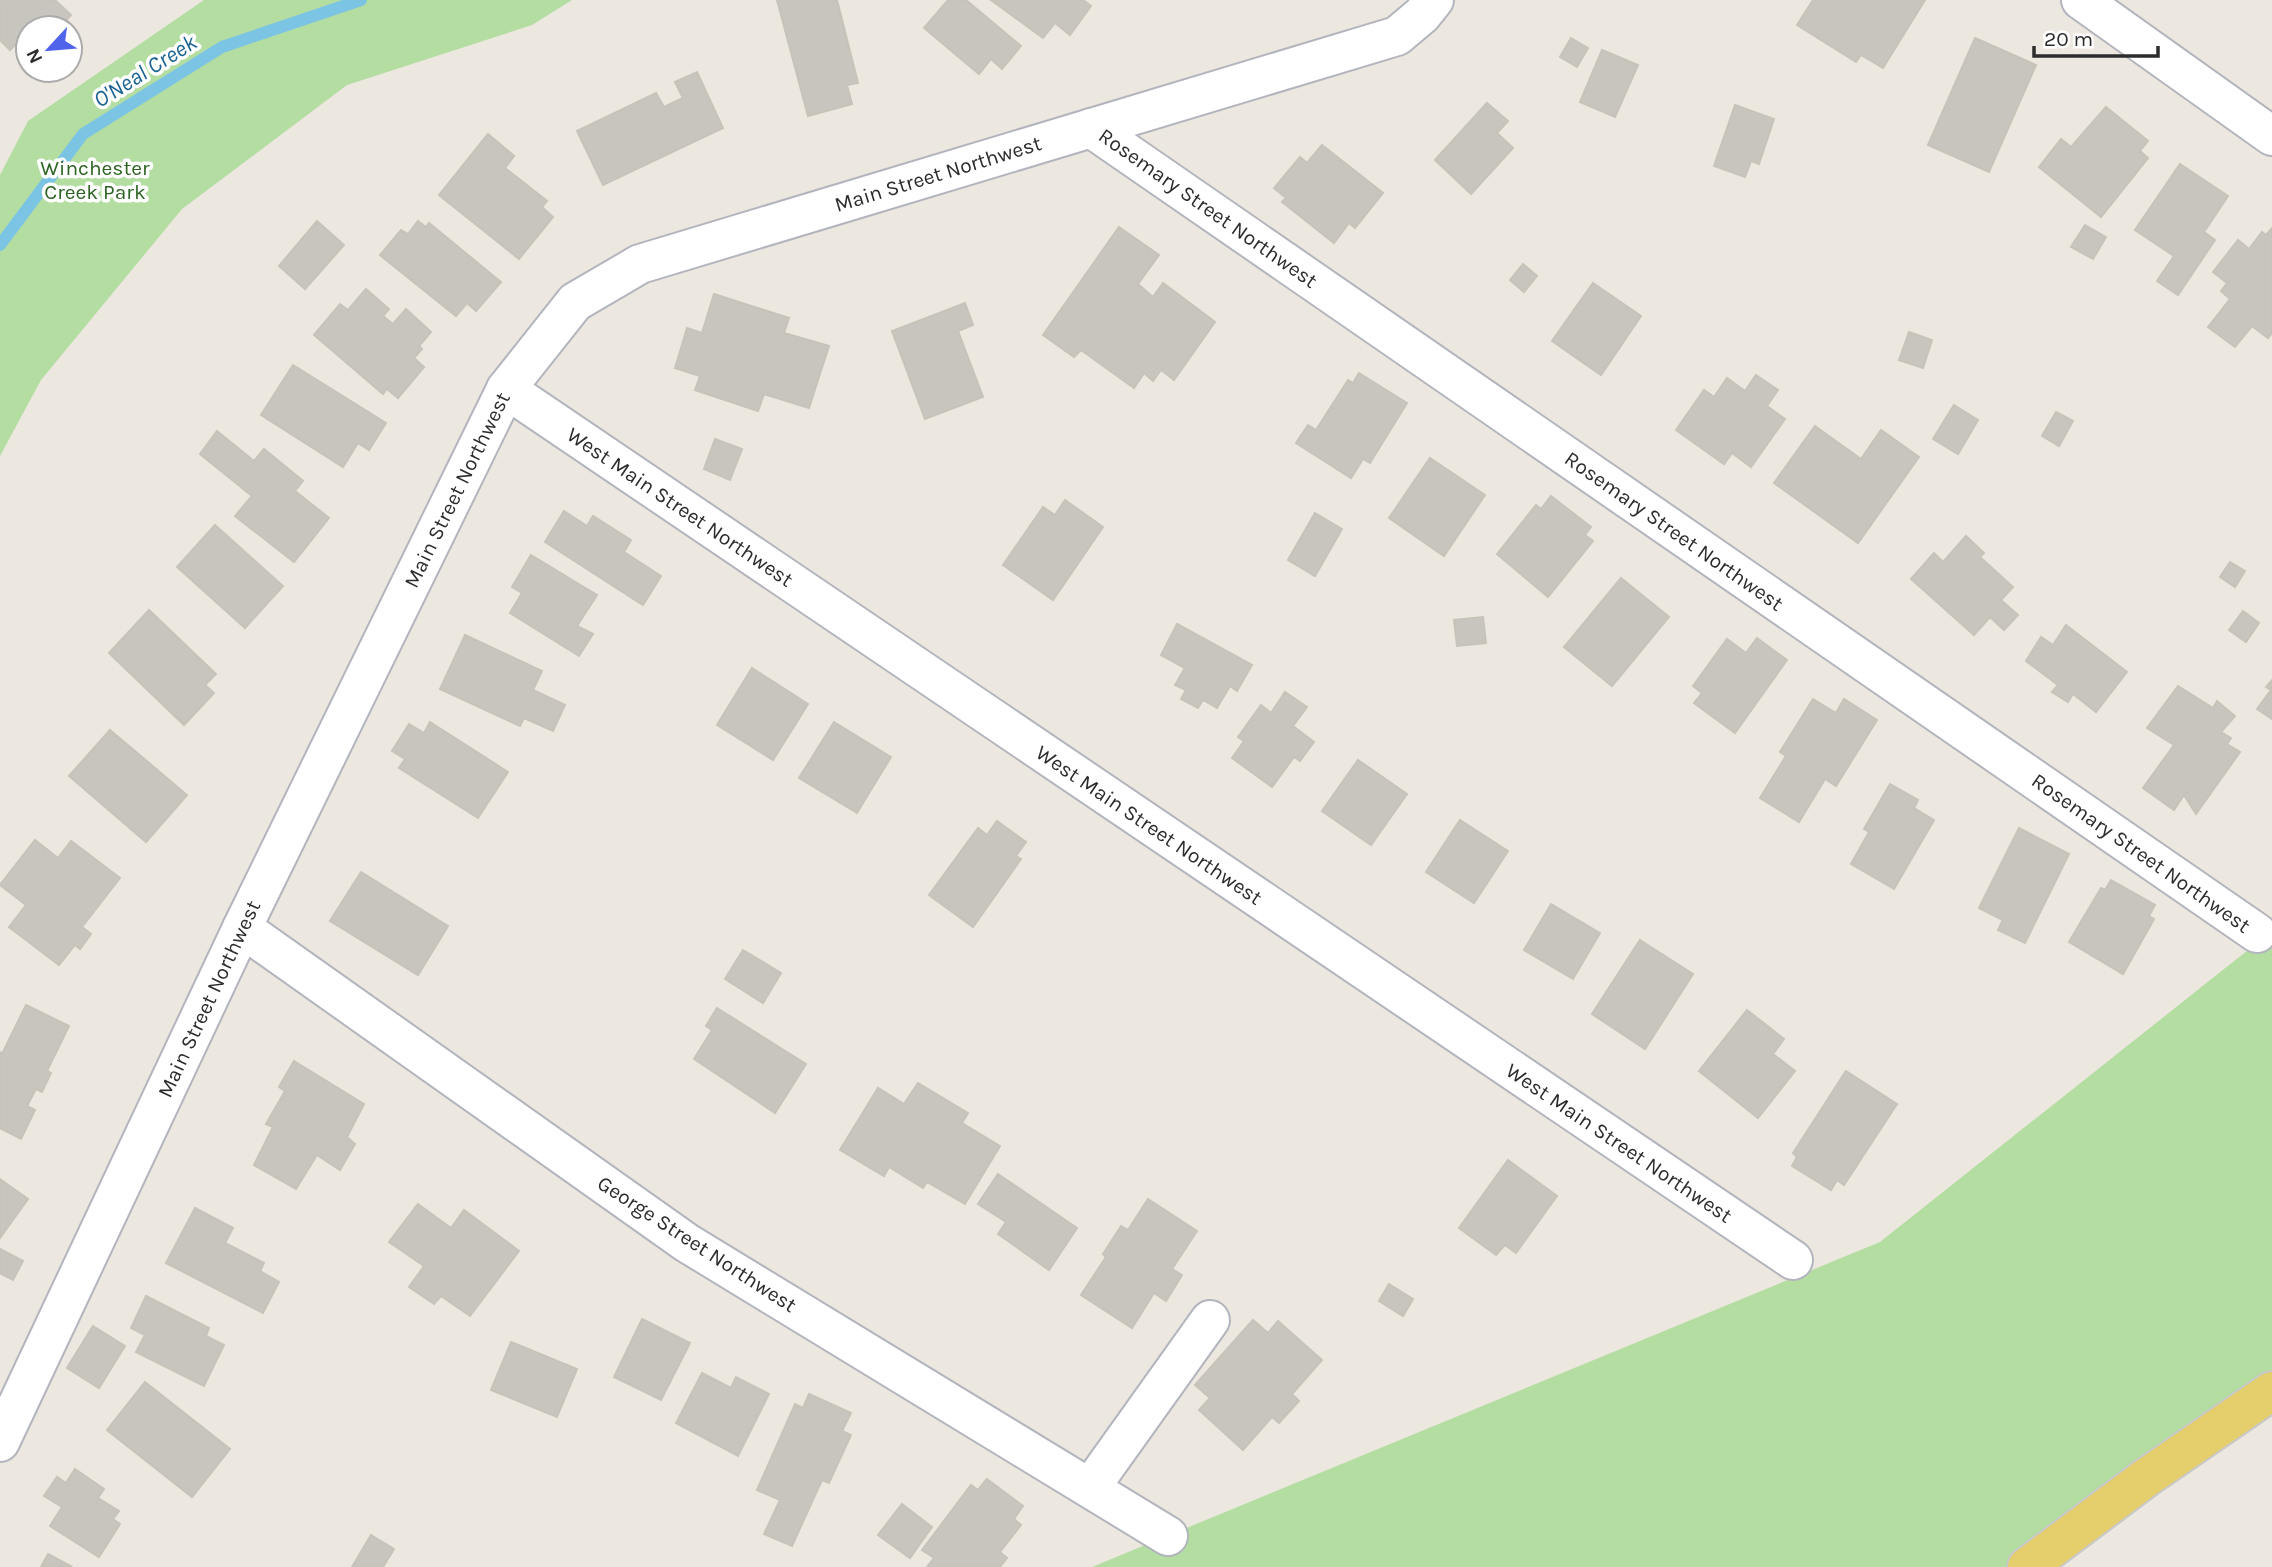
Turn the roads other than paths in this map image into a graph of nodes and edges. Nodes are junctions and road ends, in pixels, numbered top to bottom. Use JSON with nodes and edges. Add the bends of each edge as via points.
{"nodes":[{"id":1,"x":1434,"y":0,"type":"edge"},
{"id":2,"x":2081,"y":0,"type":"edge"},
{"id":3,"x":1091,"y":128,"type":"junction"},
{"id":4,"x":2272,"y":136,"type":"edge"},
{"id":5,"x":506,"y":389,"type":"junction"},
{"id":6,"x":242,"y":928,"type":"junction"},
{"id":7,"x":2257,"y":933,"type":"dead end"},
{"id":8,"x":1793,"y":1260,"type":"dead end"},
{"id":9,"x":1210,"y":1320,"type":"dead end"},
{"id":10,"x":2272,"y":1391,"type":"edge"},
{"id":11,"x":0,"y":1442,"type":"edge"},
{"id":12,"x":1090,"y":1488,"type":"junction"},
{"id":13,"x":1168,"y":1536,"type":"dead end"},
{"id":14,"x":2027,"y":1567,"type":"edge"}],
"edges":[{"from":1,"to":3,"type":"street","name":"Main Street Northwest","via":[[1397,36]]},
{"from":2,"to":4,"type":"street"},
{"from":3,"to":5,"type":"street","name":"Main Street Northwest","via":[[640,264],[575,302]]},
{"from":3,"to":7,"type":"street","name":"Rosemary Street Northwest"},
{"from":5,"to":6,"type":"street","name":"Main Street Northwest"},
{"from":5,"to":8,"type":"street","name":"West Main Street Northwest"},
{"from":6,"to":11,"type":"street","name":"Main Street Northwest"},
{"from":6,"to":12,"type":"street","name":"George Street Northwest","via":[[687,1243]]},
{"from":9,"to":12,"type":"street"},
{"from":10,"to":14,"type":"main road"},
{"from":12,"to":13,"type":"street","name":"George Street Northwest"}]}
